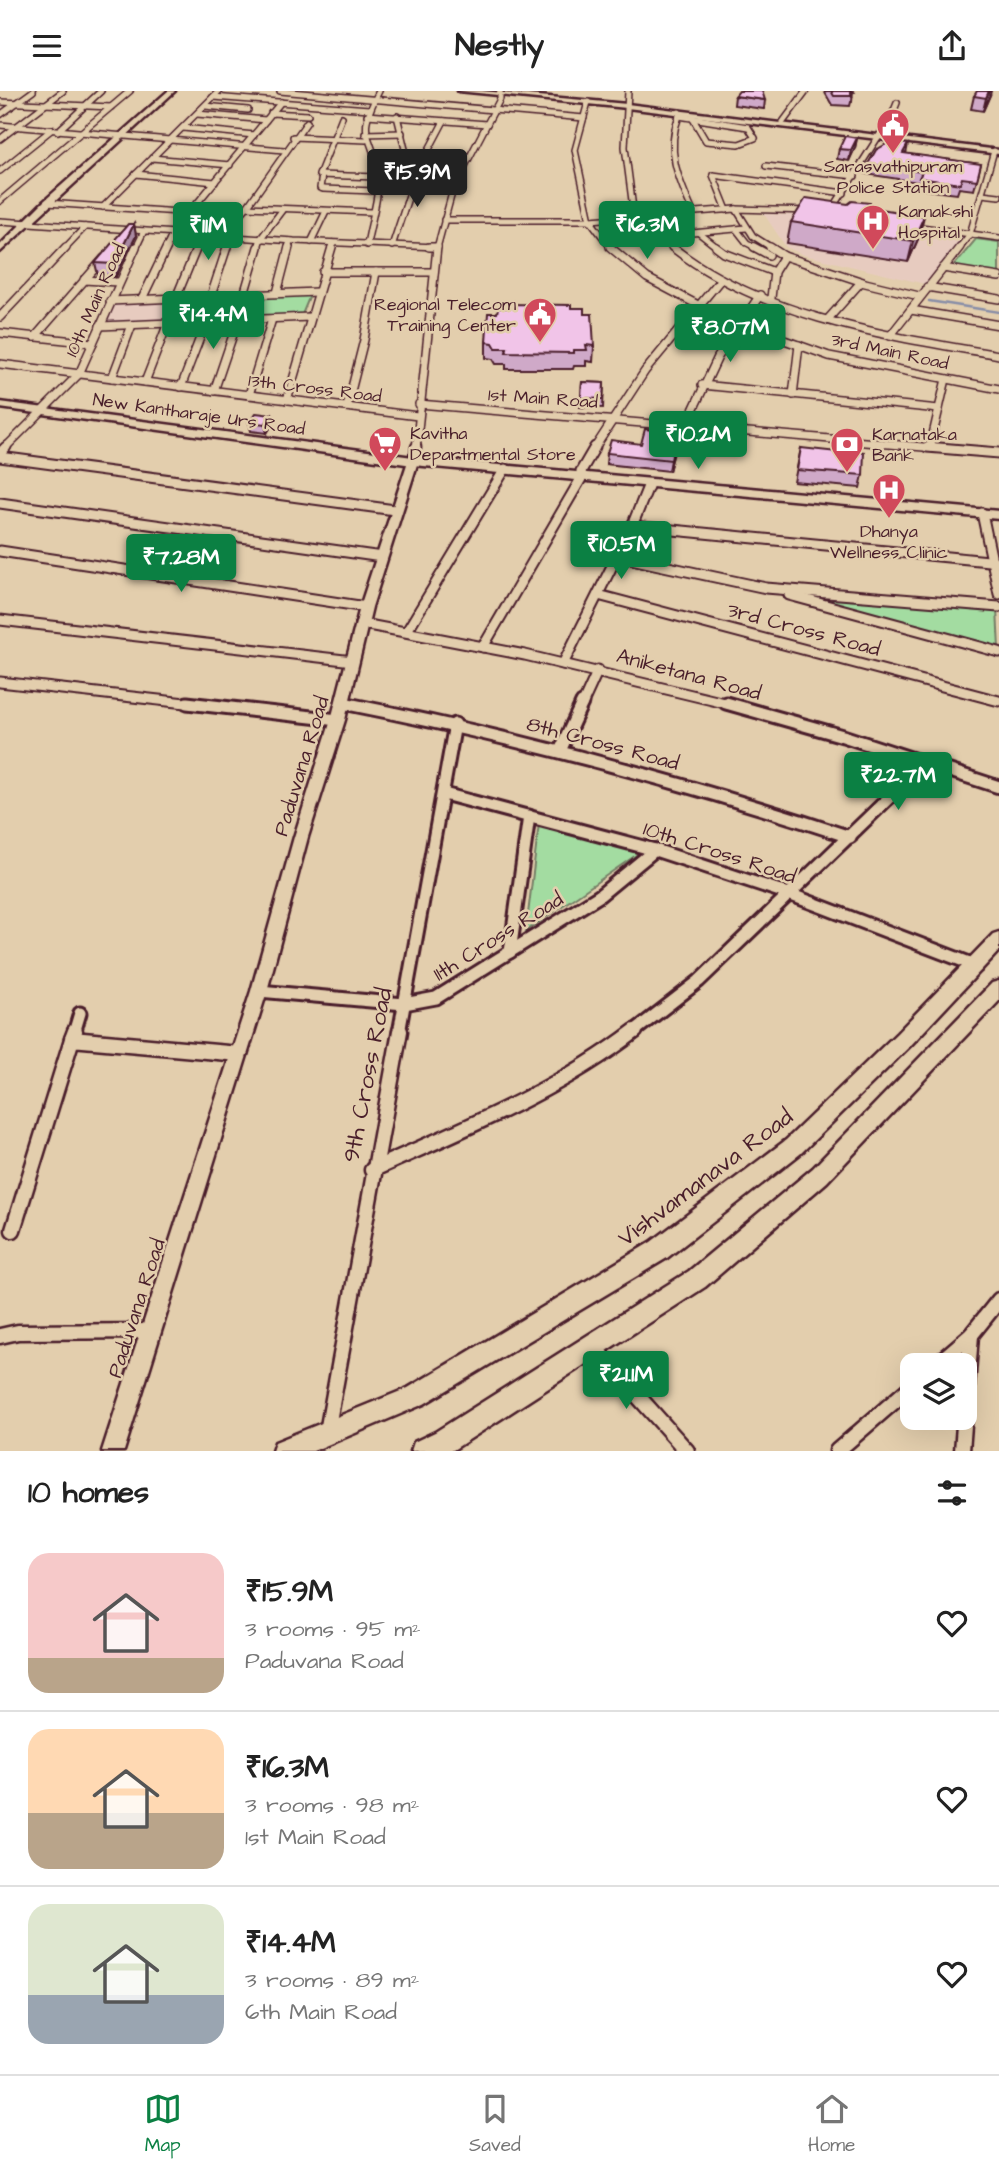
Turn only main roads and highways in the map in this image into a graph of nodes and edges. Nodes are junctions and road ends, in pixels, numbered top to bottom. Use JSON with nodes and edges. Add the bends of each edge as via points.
{"nodes":[{"id":1,"x":0,"y":405,"type":"edge"},
{"id":2,"x":414,"y":458,"type":"junction"},
{"id":3,"x":581,"y":474,"type":"junction"},
{"id":4,"x":999,"y":509,"type":"edge"},
{"id":5,"x":999,"y":515,"type":"edge"},
{"id":6,"x":999,"y":939,"type":"edge"},
{"id":7,"x":999,"y":989,"type":"edge"},
{"id":8,"x":284,"y":1451,"type":"edge"},
{"id":9,"x":423,"y":1451,"type":"edge"}],
"edges":[{"from":1,"to":2,"type":"main road","name":"New Kantharaje Urs Road"},
{"from":2,"to":3,"type":"main road","name":"New Kantharaje Urs Road"},
{"from":2,"to":3,"type":"main road","name":"New Kantharaje Urs Road"},
{"from":3,"to":4,"type":"main road","name":"New Kantharaje Urs Road"},
{"from":3,"to":5,"type":"main road","name":"New Kantharaje Urs Road"},
{"from":6,"to":8,"type":"main road","name":"Vishvamanava Road","via":[[793,1147],[659,1250],[416,1396]]},
{"from":7,"to":9,"type":"main road","via":[[820,1175],[697,1279]]}]}
